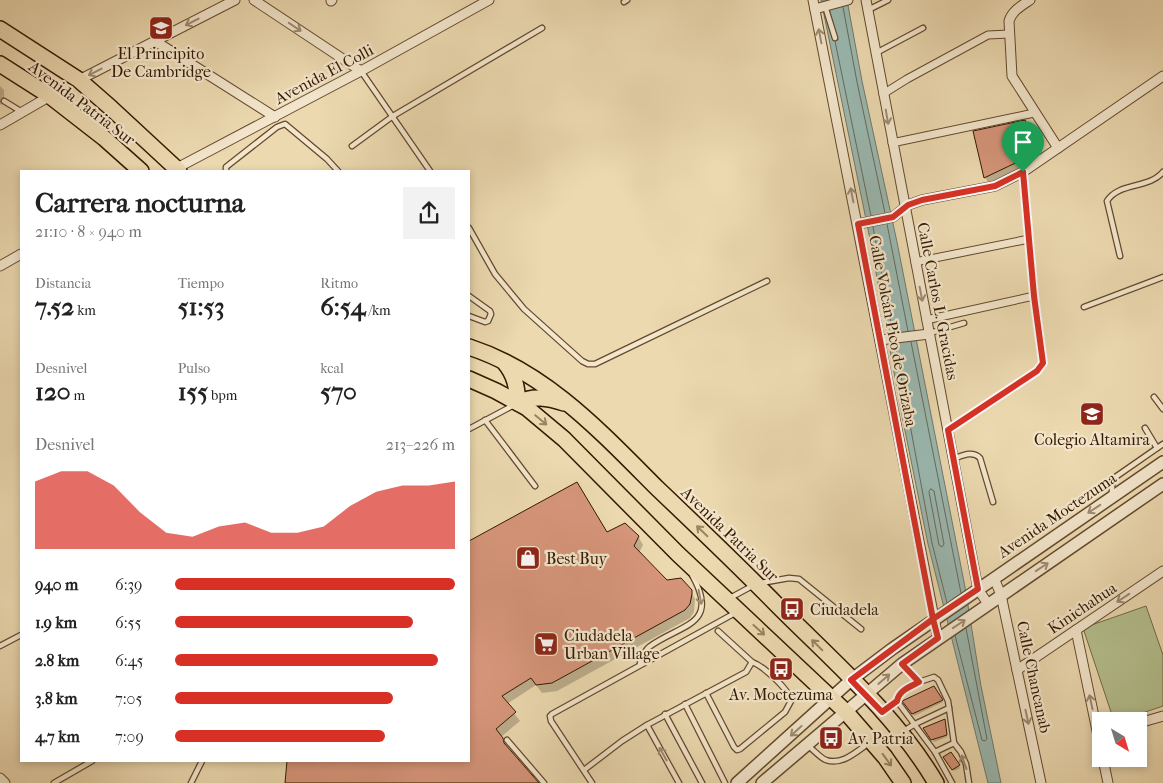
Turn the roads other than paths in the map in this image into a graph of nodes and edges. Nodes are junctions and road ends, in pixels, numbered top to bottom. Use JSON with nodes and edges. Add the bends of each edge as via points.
{"nodes":[{"id":1,"x":236,"y":0,"type":"edge"},
{"id":2,"x":254,"y":0,"type":"edge"},
{"id":3,"x":489,"y":0,"type":"edge"},
{"id":4,"x":848,"y":0,"type":"edge"},
{"id":5,"x":866,"y":0,"type":"edge"},
{"id":6,"x":888,"y":0,"type":"edge"},
{"id":7,"x":1030,"y":0,"type":"edge"},
{"id":8,"x":472,"y":4,"type":"edge"},
{"id":9,"x":814,"y":4,"type":"edge"},
{"id":10,"x":825,"y":6,"type":"junction"},
{"id":11,"x":868,"y":10,"type":"junction"},
{"id":12,"x":542,"y":28,"type":"dead end"},
{"id":13,"x":923,"y":28,"type":"dead end"},
{"id":14,"x":0,"y":29,"type":"edge"},
{"id":15,"x":1009,"y":34,"type":"junction"},
{"id":16,"x":835,"y":38,"type":"dead end"},
{"id":17,"x":155,"y":41,"type":"junction"},
{"id":18,"x":876,"y":53,"type":"junction"},
{"id":19,"x":0,"y":64,"type":"edge"},
{"id":20,"x":361,"y":71,"type":"junction"},
{"id":21,"x":1163,"y":76,"type":"edge"},
{"id":22,"x":79,"y":80,"type":"junction"},
{"id":23,"x":883,"y":94,"type":"junction"},
{"id":24,"x":50,"y":96,"type":"junction"},
{"id":25,"x":4,"y":101,"type":"dead end"},
{"id":26,"x":23,"y":112,"type":"junction"},
{"id":27,"x":1034,"y":113,"type":"junction"},
{"id":28,"x":393,"y":116,"type":"junction"},
{"id":29,"x":274,"y":117,"type":"junction"},
{"id":30,"x":0,"y":125,"type":"edge"},
{"id":31,"x":892,"y":143,"type":"junction"},
{"id":32,"x":352,"y":146,"type":"dead end"},
{"id":33,"x":1058,"y":148,"type":"junction"},
{"id":34,"x":140,"y":170,"type":"edge"},
{"id":35,"x":175,"y":170,"type":"edge"},
{"id":36,"x":226,"y":170,"type":"edge"},
{"id":37,"x":337,"y":170,"type":"edge"},
{"id":38,"x":429,"y":170,"type":"edge"},
{"id":39,"x":1023,"y":172,"type":"junction"},
{"id":40,"x":1163,"y":172,"type":"edge"},
{"id":41,"x":1160,"y":177,"type":"edge"},
{"id":42,"x":904,"y":208,"type":"junction"},
{"id":43,"x":861,"y":224,"type":"junction"},
{"id":44,"x":470,"y":230,"type":"edge"},
{"id":45,"x":1029,"y":239,"type":"junction"},
{"id":46,"x":20,"y":255,"type":"edge"},
{"id":47,"x":1120,"y":256,"type":"dead end"},
{"id":48,"x":915,"y":262,"type":"junction"},
{"id":49,"x":0,"y":266,"type":"edge"},
{"id":50,"x":1163,"y":277,"type":"edge"},
{"id":51,"x":767,"y":281,"type":"dead end"},
{"id":52,"x":1034,"y":296,"type":"junction"},
{"id":53,"x":470,"y":297,"type":"edge"},
{"id":54,"x":1084,"y":307,"type":"dead end"},
{"id":55,"x":470,"y":316,"type":"edge"},
{"id":56,"x":926,"y":320,"type":"junction"},
{"id":57,"x":964,"y":323,"type":"dead end"},
{"id":58,"x":929,"y":334,"type":"junction"},
{"id":59,"x":883,"y":339,"type":"junction"},
{"id":60,"x":470,"y":347,"type":"edge"},
{"id":61,"x":502,"y":360,"type":"junction"},
{"id":62,"x":470,"y":379,"type":"edge"},
{"id":63,"x":1154,"y":397,"type":"dead end"},
{"id":64,"x":518,"y":403,"type":"junction"},
{"id":65,"x":570,"y":406,"type":"junction"},
{"id":66,"x":1163,"y":409,"type":"edge"},
{"id":67,"x":485,"y":420,"type":"junction"},
{"id":68,"x":470,"y":428,"type":"edge"},
{"id":69,"x":1145,"y":428,"type":"dead end"},
{"id":70,"x":948,"y":430,"type":"junction"},
{"id":71,"x":1163,"y":444,"type":"edge"},
{"id":72,"x":1157,"y":448,"type":"junction"},
{"id":73,"x":953,"y":459,"type":"junction"},
{"id":74,"x":1163,"y":462,"type":"edge"},
{"id":75,"x":1114,"y":478,"type":"junction"},
{"id":76,"x":1104,"y":484,"type":"dead end"},
{"id":77,"x":1163,"y":484,"type":"edge"},
{"id":78,"x":535,"y":486,"type":"dead end"},
{"id":79,"x":1113,"y":496,"type":"junction"},
{"id":80,"x":993,"y":502,"type":"dead end"},
{"id":81,"x":678,"y":554,"type":"junction"},
{"id":82,"x":1163,"y":571,"type":"edge"},
{"id":83,"x":994,"y":578,"type":"junction"},
{"id":84,"x":756,"y":584,"type":"junction"},
{"id":85,"x":973,"y":592,"type":"junction"},
{"id":86,"x":1001,"y":595,"type":"junction"},
{"id":87,"x":726,"y":600,"type":"junction"},
{"id":88,"x":988,"y":604,"type":"junction"},
{"id":89,"x":739,"y":611,"type":"junction"},
{"id":90,"x":938,"y":616,"type":"junction"},
{"id":91,"x":861,"y":629,"type":"dead end"},
{"id":92,"x":1076,"y":630,"type":"junction"},
{"id":93,"x":718,"y":631,"type":"dead end"},
{"id":94,"x":20,"y":636,"type":"edge"},
{"id":95,"x":941,"y":636,"type":"junction"},
{"id":96,"x":0,"y":646,"type":"edge"},
{"id":97,"x":752,"y":662,"type":"junction"},
{"id":98,"x":902,"y":664,"type":"junction"},
{"id":99,"x":639,"y":665,"type":"junction"},
{"id":100,"x":1017,"y":670,"type":"junction"},
{"id":101,"x":851,"y":680,"type":"junction"},
{"id":102,"x":919,"y":682,"type":"junction"},
{"id":103,"x":706,"y":693,"type":"junction"},
{"id":104,"x":866,"y":695,"type":"junction"},
{"id":105,"x":832,"y":698,"type":"junction"},
{"id":106,"x":897,"y":701,"type":"junction"},
{"id":107,"x":685,"y":704,"type":"junction"},
{"id":108,"x":950,"y":708,"type":"junction"},
{"id":109,"x":846,"y":712,"type":"junction"},
{"id":110,"x":882,"y":712,"type":"junction"},
{"id":111,"x":1095,"y":712,"type":"edge"},
{"id":112,"x":665,"y":714,"type":"junction"},
{"id":113,"x":1163,"y":716,"type":"edge"},
{"id":114,"x":1148,"y":721,"type":"edge"},
{"id":115,"x":914,"y":724,"type":"junction"},
{"id":116,"x":647,"y":725,"type":"junction"},
{"id":117,"x":901,"y":732,"type":"junction"},
{"id":118,"x":507,"y":740,"type":"dead end"},
{"id":119,"x":872,"y":741,"type":"junction"},
{"id":120,"x":954,"y":743,"type":"junction"},
{"id":121,"x":806,"y":744,"type":"junction"},
{"id":122,"x":935,"y":752,"type":"junction"},
{"id":123,"x":90,"y":762,"type":"edge"},
{"id":124,"x":202,"y":762,"type":"edge"},
{"id":125,"x":1105,"y":768,"type":"edge"},
{"id":126,"x":584,"y":770,"type":"junction"},
{"id":127,"x":937,"y":775,"type":"edge"},
{"id":128,"x":0,"y":778,"type":"edge"},
{"id":129,"x":968,"y":782,"type":"edge"},
{"id":130,"x":5,"y":783,"type":"edge"},
{"id":131,"x":54,"y":783,"type":"edge"},
{"id":132,"x":191,"y":783,"type":"edge"},
{"id":133,"x":544,"y":783,"type":"edge"},
{"id":134,"x":592,"y":783,"type":"edge"},
{"id":135,"x":679,"y":783,"type":"edge"},
{"id":136,"x":702,"y":783,"type":"edge"},
{"id":137,"x":725,"y":783,"type":"edge"},
{"id":138,"x":737,"y":783,"type":"edge"},
{"id":139,"x":762,"y":783,"type":"edge"},
{"id":140,"x":903,"y":783,"type":"edge"},
{"id":141,"x":952,"y":783,"type":"edge"},
{"id":142,"x":1041,"y":783,"type":"edge"},
{"id":143,"x":1108,"y":783,"type":"edge"}],
"edges":[{"from":1,"to":17,"type":"street","one_way":true},
{"from":2,"to":20,"type":"street","one_way":true},
{"from":3,"to":8,"type":"street","name":"Avenida El Colli"},
{"from":4,"to":10,"type":"street"},
{"from":5,"to":11,"type":"street","name":"Calle Carlos L. Gracidas"},
{"from":6,"to":11,"type":"lane"},
{"from":7,"to":15,"type":"street","via":[[1011,16]]},
{"from":8,"to":20,"type":"street","name":"Avenida El Colli"},
{"from":9,"to":10,"type":"street"},
{"from":43,"to":9,"type":"street","name":"Calle Volcán Pico de Orizaba","one_way":true},
{"from":10,"to":16,"type":"lane"},
{"from":11,"to":18,"type":"street","name":"Calle Carlos L. Gracidas"},
{"from":12,"to":28,"type":"lane"},
{"from":13,"to":18,"type":"lane"},
{"from":14,"to":22,"type":"main road","name":"Avenida Patria Sur"},
{"from":15,"to":23,"type":"street","via":[[988,35]]},
{"from":15,"to":27,"type":"street","via":[[1012,76]]},
{"from":17,"to":22,"type":"street","one_way":true},
{"from":17,"to":29,"type":"street"},
{"from":18,"to":23,"type":"street","name":"Calle Carlos L. Gracidas"},
{"from":19,"to":24,"type":"main road","name":"Avenida Patria Sur"},
{"from":20,"to":28,"type":"lane"},
{"from":20,"to":29,"type":"street","name":"Avenida El Colli"},
{"from":21,"to":33,"type":"street"},
{"from":22,"to":35,"type":"main road","name":"Avenida Patria Sur"},
{"from":23,"to":31,"type":"street","name":"Calle Carlos L. Gracidas","one_way":true},
{"from":24,"to":26,"type":"street"},
{"from":24,"to":34,"type":"main road","name":"Avenida Patria Sur"},
{"from":25,"to":26,"type":"lane"},
{"from":26,"to":30,"type":"street"},
{"from":27,"to":31,"type":"street"},
{"from":27,"to":33,"type":"street"},
{"from":28,"to":32,"type":"lane"},
{"from":28,"to":38,"type":"lane"},
{"from":29,"to":35,"type":"street","name":"Avenida El Colli"},
{"from":31,"to":42,"type":"street","name":"Calle Carlos L. Gracidas"},
{"from":33,"to":39,"type":"street"},
{"from":36,"to":37,"type":"lane","via":[[285,124]]},
{"from":39,"to":42,"type":"street","via":[[995,186],[922,200]]},
{"from":39,"to":45,"type":"street"},
{"from":40,"to":41,"type":"lane"},
{"from":41,"to":47,"type":"lane","via":[[1112,193],[1107,201]]},
{"from":42,"to":43,"type":"street","via":[[893,217]]},
{"from":42,"to":48,"type":"street","name":"Calle Carlos L. Gracidas"},
{"from":43,"to":59,"type":"street","name":"Calle Volcán Pico de Orizaba"},
{"from":44,"to":51,"type":"lane","via":[[495,274],[524,309],[588,364],[595,364]]},
{"from":45,"to":48,"type":"street"},
{"from":45,"to":52,"type":"street"},
{"from":46,"to":49,"type":"street"},
{"from":48,"to":56,"type":"street","name":"Calle Carlos L. Gracidas","one_way":true},
{"from":50,"to":54,"type":"lane"},
{"from":52,"to":56,"type":"street"},
{"from":52,"to":70,"type":"street","via":[[1043,363],[1037,371]]},
{"from":53,"to":55,"type":"lane","via":[[491,314],[485,322]]},
{"from":56,"to":58,"type":"street","name":"Calle Carlos L. Gracidas"},
{"from":57,"to":58,"type":"lane"},
{"from":58,"to":59,"type":"street"},
{"from":58,"to":70,"type":"street","name":"Calle Carlos L. Gracidas"},
{"from":59,"to":90,"type":"street","name":"Calle Volcán Pico de Orizaba"},
{"from":60,"to":61,"type":"main road","name":"Avenida Patria Sur"},
{"from":61,"to":64,"type":"main road","via":[[514,377]]},
{"from":61,"to":65,"type":"main road","name":"Avenida Patria Sur"},
{"from":62,"to":64,"type":"main road"},
{"from":63,"to":66,"type":"lane"},
{"from":64,"to":65,"type":"main road","via":[[535,398]]},
{"from":64,"to":67,"type":"lane"},
{"from":64,"to":81,"type":"main road","one_way":true,"via":[[564,439]]},
{"from":84,"to":65,"type":"main road","name":"Avenida Patria Sur","one_way":true},
{"from":67,"to":68,"type":"lane"},
{"from":67,"to":78,"type":"lane"},
{"from":69,"to":72,"type":"lane"},
{"from":70,"to":73,"type":"street","name":"Calle Carlos L. Gracidas"},
{"from":71,"to":72,"type":"lane"},
{"from":72,"to":75,"type":"lane"},
{"from":73,"to":80,"type":"lane","via":[[970,453],[980,458]]},
{"from":73,"to":85,"type":"street","name":"Calle Carlos L. Gracidas"},
{"from":74,"to":79,"type":"street","name":"Avenida Moctezuma"},
{"from":75,"to":76,"type":"lane"},
{"from":75,"to":79,"type":"lane"},
{"from":86,"to":77,"type":"street","one_way":true},
{"from":79,"to":83,"type":"street","name":"Avenida Moctezuma","one_way":true},
{"from":81,"to":87,"type":"main road"},
{"from":81,"to":99,"type":"lane","one_way":true,"via":[[701,595],[701,610],[690,625],[647,648]]},
{"from":82,"to":92,"type":"street","name":"Kinichahua","one_way":true},
{"from":83,"to":85,"type":"street","name":"Avenida Moctezuma"},
{"from":83,"to":86,"type":"street","name":"Calle Chancanab"},
{"from":84,"to":87,"type":"lane"},
{"from":84,"to":91,"type":"lane","via":[[799,579]]},
{"from":101,"to":84,"type":"main road","name":"Avenida Patria Sur","one_way":true},
{"from":85,"to":88,"type":"street","name":"Calle Carlos L. Gracidas"},
{"from":85,"to":90,"type":"street","name":"Avenida Moctezuma"},
{"from":86,"to":88,"type":"street"},
{"from":86,"to":100,"type":"street","name":"Calle Chancanab"},
{"from":87,"to":89,"type":"main road"},
{"from":95,"to":88,"type":"street","one_way":true},
{"from":89,"to":99,"type":"lane"},
{"from":89,"to":105,"type":"main road","one_way":true},
{"from":90,"to":95,"type":"street","name":"Calle Volcán Pico de Orizaba"},
{"from":90,"to":101,"type":"street","name":"Avenida Moctezuma"},
{"from":92,"to":100,"type":"street","name":"Kinichahua"},
{"from":111,"to":92,"type":"street","one_way":true},
{"from":93,"to":97,"type":"lane"},
{"from":94,"to":96,"type":"lane"},
{"from":95,"to":98,"type":"street"},
{"from":97,"to":103,"type":"lane","via":[[746,672]]},
{"from":97,"to":103,"type":"lane","via":[[766,670],[791,701],[785,712],[740,749],[734,747]]},
{"from":98,"to":102,"type":"lane"},
{"from":104,"to":98,"type":"street","one_way":true},
{"from":99,"to":126,"type":"lane","via":[[550,716]]},
{"from":100,"to":142,"type":"street","name":"Calle Chancanab","one_way":true},
{"from":101,"to":104,"type":"main road","name":"Avenida Patria Sur"},
{"from":101,"to":105,"type":"street","name":"Avenida Moctezuma"},
{"from":102,"to":106,"type":"lane","via":[[900,693]]},
{"from":102,"to":108,"type":"lane","via":[[934,677],[938,680]]},
{"from":103,"to":107,"type":"lane"},
{"from":104,"to":109,"type":"street"},
{"from":104,"to":110,"type":"main road","name":"Avenida Patria Sur"},
{"from":105,"to":109,"type":"main road"},
{"from":105,"to":138,"type":"street","name":"Avenida Moctezuma","one_way":true},
{"from":106,"to":110,"type":"lane"},
{"from":106,"to":115,"type":"lane"},
{"from":107,"to":112,"type":"lane"},
{"from":107,"to":137,"type":"lane"},
{"from":108,"to":115,"type":"lane"},
{"from":108,"to":120,"type":"lane"},
{"from":109,"to":119,"type":"main road"},
{"from":109,"to":121,"type":"street"},
{"from":110,"to":117,"type":"main road","name":"Avenida Patria Sur"},
{"from":112,"to":116,"type":"lane"},
{"from":112,"to":136,"type":"lane"},
{"from":113,"to":114,"type":"street"},
{"from":115,"to":117,"type":"lane"},
{"from":115,"to":122,"type":"lane"},
{"from":116,"to":126,"type":"lane"},
{"from":135,"to":116,"type":"lane","one_way":true},
{"from":117,"to":127,"type":"main road","name":"Avenida Patria Sur"},
{"from":118,"to":133,"type":"lane"},
{"from":119,"to":121,"type":"lane","via":[[846,759],[835,760],[826,760]]},
{"from":119,"to":140,"type":"main road","one_way":true},
{"from":120,"to":122,"type":"lane"},
{"from":129,"to":120,"type":"lane","one_way":true,"via":[[966,764]]},
{"from":121,"to":139,"type":"street"},
{"from":122,"to":127,"type":"lane"},
{"from":123,"to":131,"type":"lane"},
{"from":124,"to":132,"type":"lane"},
{"from":125,"to":143,"type":"street"},
{"from":126,"to":134,"type":"lane"},
{"from":127,"to":141,"type":"lane"},
{"from":128,"to":130,"type":"street"}]}
